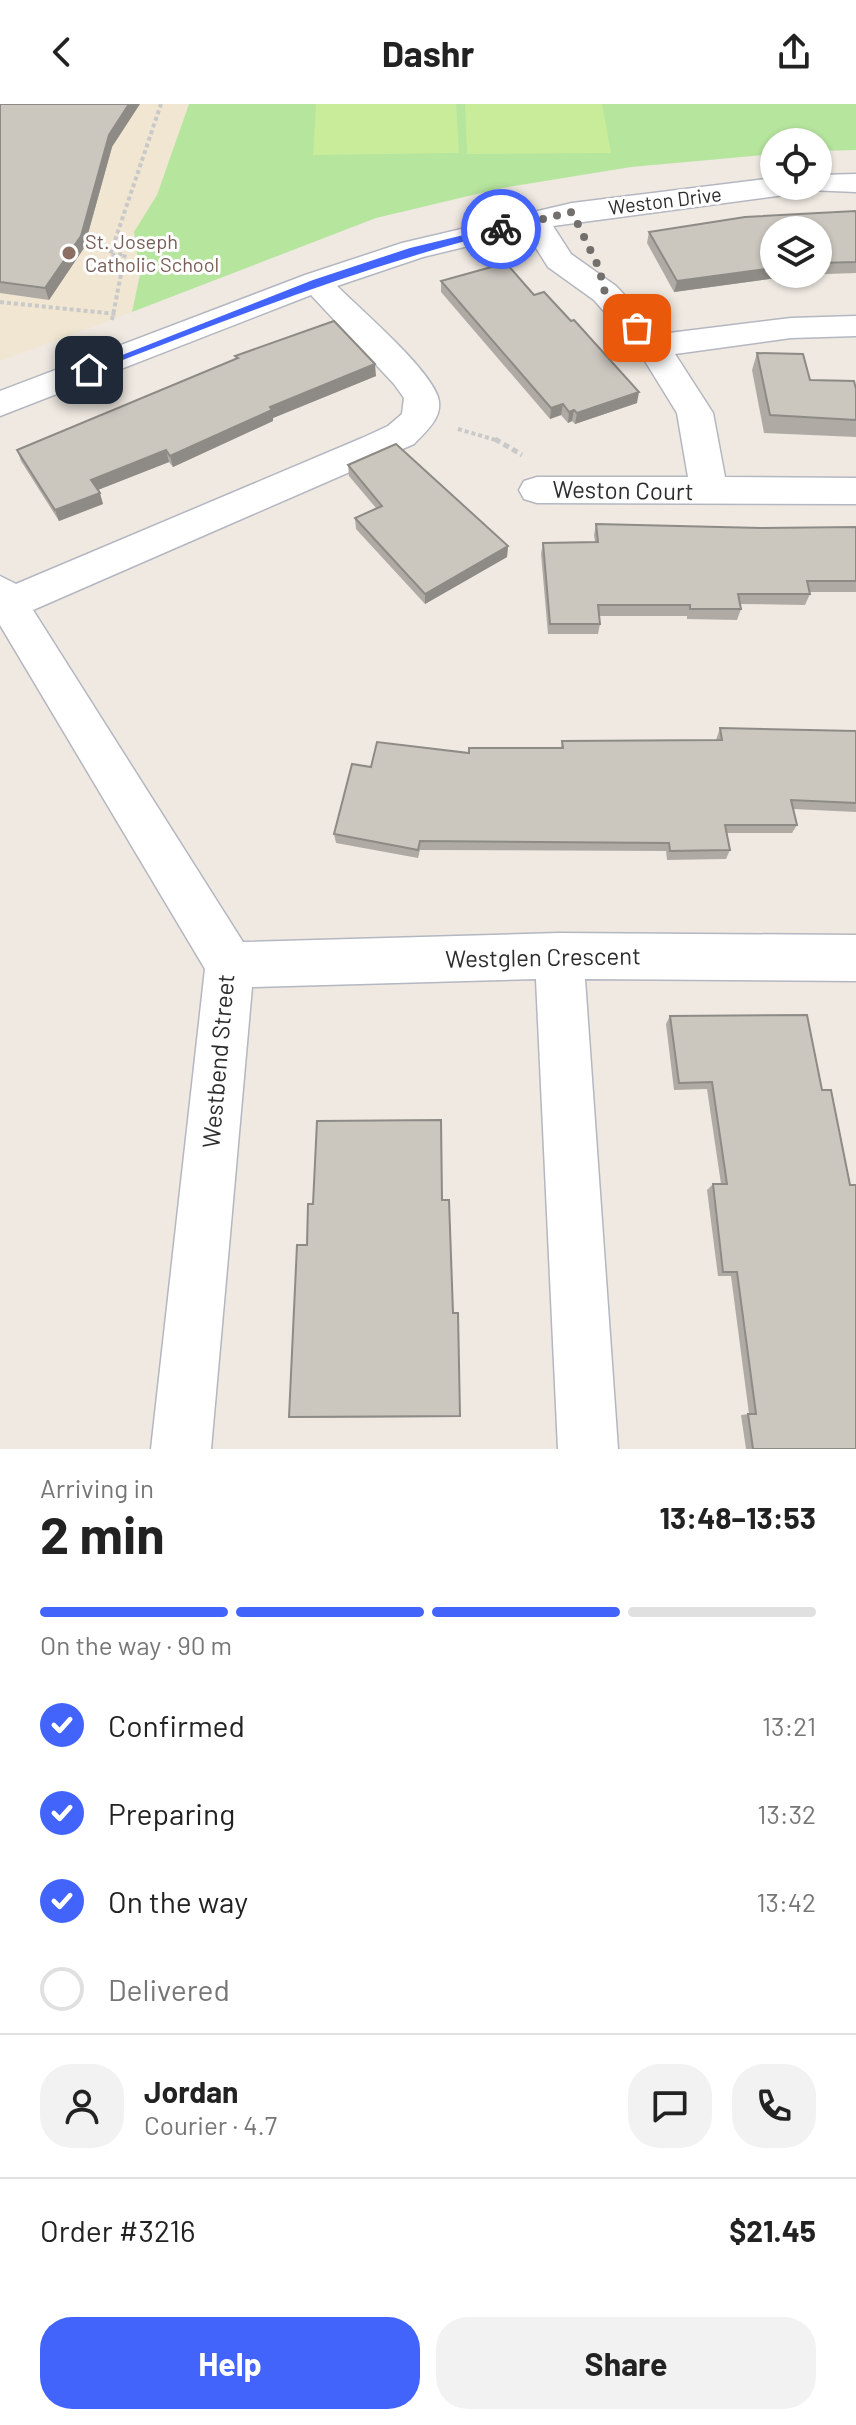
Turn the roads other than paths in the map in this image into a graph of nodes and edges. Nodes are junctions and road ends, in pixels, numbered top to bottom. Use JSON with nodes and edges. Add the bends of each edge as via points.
{"nodes":[{"id":1,"x":856,"y":183,"type":"edge"},
{"id":2,"x":832,"y":184,"type":"edge"},
{"id":3,"x":760,"y":189,"type":"edge"},
{"id":4,"x":572,"y":212,"type":"junction"},
{"id":5,"x":535,"y":221,"type":"junction"},
{"id":6,"x":316,"y":282,"type":"junction"},
{"id":7,"x":605,"y":293,"type":"junction"},
{"id":8,"x":856,"y":326,"type":"edge"},
{"id":9,"x":653,"y":346,"type":"junction"},
{"id":10,"x":0,"y":404,"type":"edge"},
{"id":11,"x":537,"y":490,"type":"road end"},
{"id":12,"x":856,"y":491,"type":"edge"},
{"id":13,"x":709,"y":492,"type":"junction"},
{"id":14,"x":3,"y":601,"type":"edge"},
{"id":15,"x":559,"y":956,"type":"junction"},
{"id":16,"x":856,"y":958,"type":"edge"},
{"id":17,"x":230,"y":965,"type":"junction"},
{"id":18,"x":181,"y":1449,"type":"edge"},
{"id":19,"x":588,"y":1449,"type":"edge"}],
"edges":[{"from":1,"to":2,"type":"street"},
{"from":3,"to":4,"type":"street","name":"Weston Drive"},
{"from":4,"to":5,"type":"street","name":"Weston Drive"},
{"from":4,"to":7,"type":"street","name":"Weston Court"},
{"from":5,"to":6,"type":"street","name":"Weston Drive","via":[[413,250]]},
{"from":5,"to":7,"type":"street","name":"Weston Court","via":[[559,260]]},
{"from":6,"to":10,"type":"street","name":"Weston Drive"},
{"from":6,"to":14,"type":"street","via":[[406,376],[421,398],[419,418],[401,435],[375,447]]},
{"from":7,"to":9,"type":"street","name":"Weston Court"},
{"from":8,"to":9,"type":"street","via":[[791,328]]},
{"from":9,"to":13,"type":"street","name":"Weston Court","via":[[695,413]]},
{"from":11,"to":13,"type":"street","name":"Weston Court"},
{"from":12,"to":13,"type":"street","name":"Weston Court"},
{"from":14,"to":17,"type":"street","name":"Westbend Street"},
{"from":15,"to":16,"type":"street","name":"Westglen Crescent"},
{"from":15,"to":17,"type":"street","name":"Westglen Crescent"},
{"from":15,"to":19,"type":"street"},
{"from":17,"to":18,"type":"street","name":"Westbend Street"}]}
